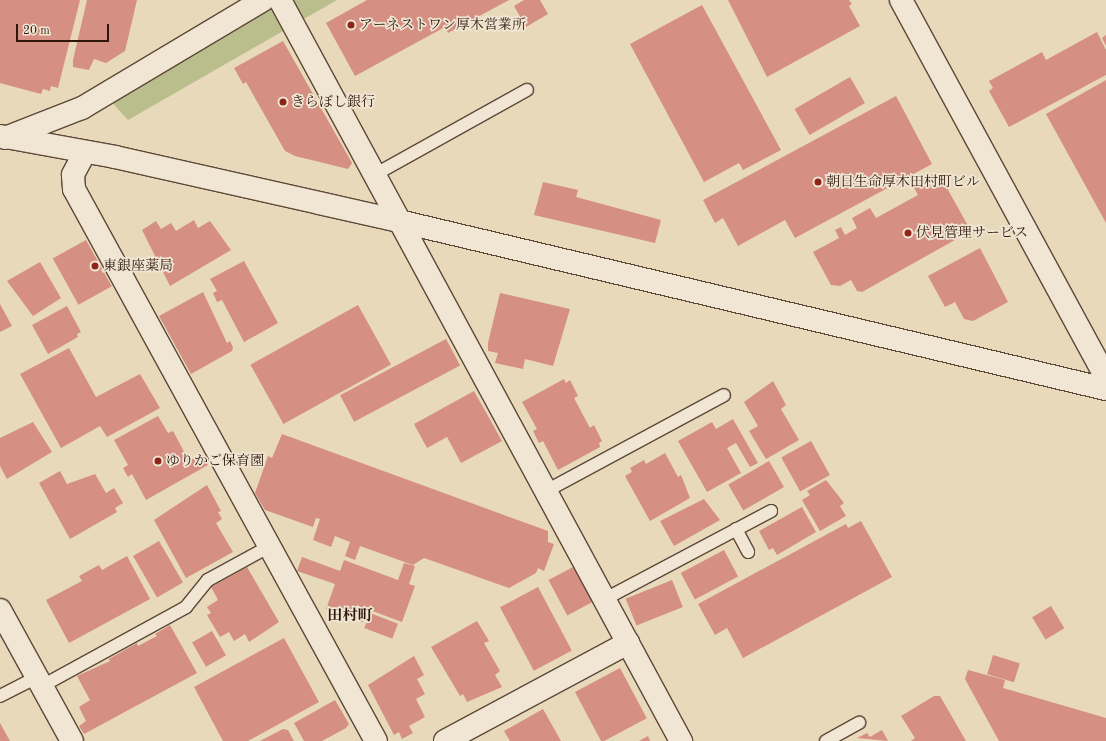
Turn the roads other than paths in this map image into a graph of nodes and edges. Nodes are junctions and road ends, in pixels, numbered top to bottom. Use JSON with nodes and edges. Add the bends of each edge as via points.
{"nodes":[{"id":1,"x":263,"y":0,"type":"edge"},
{"id":2,"x":280,"y":0,"type":"edge"},
{"id":3,"x":901,"y":0,"type":"edge"},
{"id":4,"x":527,"y":90,"type":"dead end"},
{"id":5,"x":2,"y":138,"type":"edge"},
{"id":6,"x":85,"y":152,"type":"junction"},
{"id":7,"x":374,"y":174,"type":"junction"},
{"id":8,"x":399,"y":221,"type":"junction"},
{"id":9,"x":1106,"y":378,"type":"edge"},
{"id":10,"x":1106,"y":389,"type":"edge"},
{"id":11,"x":724,"y":394,"type":"dead end"},
{"id":12,"x":546,"y":491,"type":"junction"},
{"id":13,"x":771,"y":511,"type":"dead end"},
{"id":14,"x":736,"y":529,"type":"junction"},
{"id":15,"x":270,"y":546,"type":"junction"},
{"id":16,"x":748,"y":552,"type":"dead end"},
{"id":17,"x":605,"y":599,"type":"junction"},
{"id":18,"x":0,"y":610,"type":"edge"},
{"id":19,"x":628,"y":643,"type":"junction"},
{"id":20,"x":39,"y":681,"type":"junction"},
{"id":21,"x":0,"y":696,"type":"edge"},
{"id":22,"x":859,"y":723,"type":"dead end"},
{"id":23,"x":367,"y":738,"type":"edge"},
{"id":24,"x":72,"y":741,"type":"edge"},
{"id":25,"x":446,"y":741,"type":"edge"},
{"id":26,"x":681,"y":741,"type":"edge"},
{"id":27,"x":826,"y":741,"type":"edge"}],
"edges":[{"from":1,"to":5,"type":"street","via":[[82,108]]},
{"from":2,"to":7,"type":"street"},
{"from":3,"to":9,"type":"street"},
{"from":4,"to":7,"type":"lane"},
{"from":5,"to":6,"type":"street"},
{"from":6,"to":8,"type":"street"},
{"from":6,"to":15,"type":"street","via":[[73,175],[74,189]]},
{"from":7,"to":8,"type":"street"},
{"from":8,"to":10,"type":"street"},
{"from":8,"to":12,"type":"street"},
{"from":11,"to":12,"type":"lane"},
{"from":12,"to":17,"type":"street"},
{"from":13,"to":14,"type":"lane"},
{"from":14,"to":16,"type":"lane"},
{"from":14,"to":17,"type":"lane"},
{"from":15,"to":20,"type":"lane","via":[[208,580],[186,607]]},
{"from":15,"to":23,"type":"street"},
{"from":17,"to":19,"type":"street"},
{"from":18,"to":20,"type":"street"},
{"from":19,"to":25,"type":"street"},
{"from":19,"to":26,"type":"street"},
{"from":20,"to":21,"type":"lane"},
{"from":20,"to":24,"type":"street"},
{"from":22,"to":27,"type":"lane"}]}
